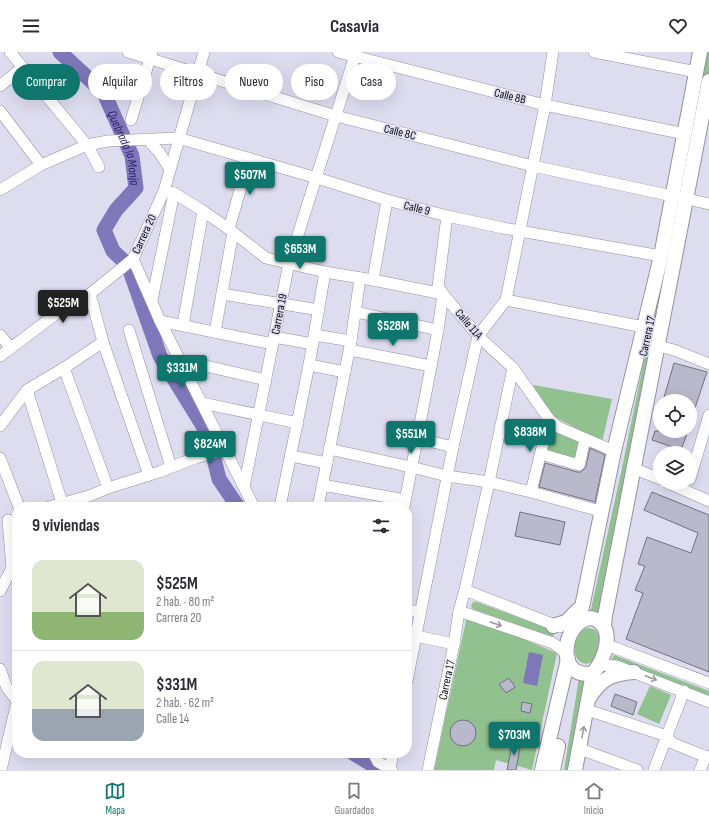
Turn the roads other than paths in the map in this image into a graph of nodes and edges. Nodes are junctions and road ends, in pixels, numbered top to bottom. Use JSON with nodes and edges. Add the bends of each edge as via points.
{"nodes":[{"id":1,"x":10,"y":52,"type":"edge"},
{"id":2,"x":128,"y":52,"type":"edge"},
{"id":3,"x":204,"y":52,"type":"edge"},
{"id":4,"x":338,"y":52,"type":"edge"},
{"id":5,"x":553,"y":52,"type":"edge"},
{"id":6,"x":594,"y":52,"type":"edge"},
{"id":7,"x":700,"y":52,"type":"edge"},
{"id":8,"x":704,"y":52,"type":"edge"},
{"id":9,"x":355,"y":54,"type":"edge"},
{"id":10,"x":151,"y":56,"type":"edge"},
{"id":11,"x":20,"y":64,"type":"edge"},
{"id":12,"x":173,"y":64,"type":"edge"},
{"id":13,"x":200,"y":64,"type":"edge"},
{"id":14,"x":697,"y":72,"type":"junction"},
{"id":15,"x":12,"y":76,"type":"edge"},
{"id":16,"x":217,"y":79,"type":"edge"},
{"id":17,"x":709,"y":81,"type":"edge"},
{"id":18,"x":0,"y":86,"type":"edge"},
{"id":19,"x":50,"y":100,"type":"edge"},
{"id":20,"x":189,"y":100,"type":"edge"},
{"id":21,"x":545,"y":105,"type":"junction"},
{"id":22,"x":0,"y":111,"type":"edge"},
{"id":23,"x":336,"y":116,"type":"junction"},
{"id":24,"x":709,"y":116,"type":"edge"},
{"id":25,"x":131,"y":120,"type":"dead end"},
{"id":26,"x":4,"y":123,"type":"edge"},
{"id":27,"x":685,"y":134,"type":"junction"},
{"id":28,"x":178,"y":138,"type":"junction"},
{"id":29,"x":144,"y":139,"type":"junction"},
{"id":30,"x":87,"y":145,"type":"junction"},
{"id":31,"x":249,"y":158,"type":"junction"},
{"id":32,"x":41,"y":165,"type":"junction"},
{"id":33,"x":533,"y":166,"type":"junction"},
{"id":34,"x":98,"y":167,"type":"dead end"},
{"id":35,"x":170,"y":169,"type":"junction"},
{"id":36,"x":317,"y":178,"type":"junction"},
{"id":37,"x":0,"y":190,"type":"edge"},
{"id":38,"x":169,"y":192,"type":"junction"},
{"id":39,"x":675,"y":197,"type":"junction"},
{"id":40,"x":387,"y":200,"type":"junction"},
{"id":41,"x":692,"y":200,"type":"junction"},
{"id":42,"x":709,"y":204,"type":"edge"},
{"id":43,"x":203,"y":212,"type":"junction"},
{"id":44,"x":447,"y":216,"type":"junction"},
{"id":45,"x":231,"y":230,"type":"junction"},
{"id":46,"x":520,"y":230,"type":"junction"},
{"id":47,"x":661,"y":256,"type":"junction"},
{"id":48,"x":130,"y":261,"type":"junction"},
{"id":49,"x":289,"y":263,"type":"junction"},
{"id":50,"x":325,"y":272,"type":"junction"},
{"id":51,"x":360,"y":278,"type":"junction"},
{"id":52,"x":373,"y":280,"type":"junction"},
{"id":53,"x":90,"y":294,"type":"junction"},
{"id":54,"x":222,"y":294,"type":"junction"},
{"id":55,"x":443,"y":294,"type":"junction"},
{"id":56,"x":152,"y":300,"type":"junction"},
{"id":57,"x":506,"y":300,"type":"junction"},
{"id":58,"x":281,"y":303,"type":"junction"},
{"id":59,"x":319,"y":310,"type":"junction"},
{"id":60,"x":356,"y":312,"type":"junction"},
{"id":61,"x":160,"y":321,"type":"junction"},
{"id":62,"x":183,"y":325,"type":"junction"},
{"id":63,"x":644,"y":327,"type":"junction"},
{"id":64,"x":129,"y":330,"type":"dead end"},
{"id":65,"x":438,"y":330,"type":"junction"},
{"id":66,"x":215,"y":332,"type":"junction"},
{"id":67,"x":0,"y":334,"type":"edge"},
{"id":68,"x":478,"y":336,"type":"junction"},
{"id":69,"x":314,"y":339,"type":"junction"},
{"id":70,"x":274,"y":340,"type":"junction"},
{"id":71,"x":103,"y":342,"type":"junction"},
{"id":72,"x":350,"y":345,"type":"junction"},
{"id":73,"x":11,"y":348,"type":"junction"},
{"id":74,"x":662,"y":348,"type":"junction"},
{"id":75,"x":0,"y":356,"type":"edge"},
{"id":76,"x":180,"y":360,"type":"junction"},
{"id":77,"x":709,"y":364,"type":"edge"},
{"id":78,"x":309,"y":365,"type":"junction"},
{"id":79,"x":431,"y":366,"type":"junction"},
{"id":80,"x":64,"y":368,"type":"junction"},
{"id":81,"x":512,"y":368,"type":"junction"},
{"id":82,"x":345,"y":372,"type":"junction"},
{"id":83,"x":266,"y":380,"type":"junction"},
{"id":84,"x":27,"y":390,"type":"junction"},
{"id":85,"x":202,"y":403,"type":"junction"},
{"id":86,"x":259,"y":415,"type":"junction"},
{"id":87,"x":709,"y":415,"type":"edge"},
{"id":88,"x":549,"y":419,"type":"junction"},
{"id":89,"x":298,"y":423,"type":"junction"},
{"id":90,"x":0,"y":426,"type":"edge"},
{"id":91,"x":417,"y":438,"type":"junction"},
{"id":92,"x":585,"y":439,"type":"junction"},
{"id":93,"x":453,"y":447,"type":"junction"},
{"id":94,"x":329,"y":449,"type":"junction"},
{"id":95,"x":222,"y":450,"type":"junction"},
{"id":96,"x":614,"y":451,"type":"junction"},
{"id":97,"x":541,"y":454,"type":"junction"},
{"id":98,"x":697,"y":455,"type":"edge"},
{"id":99,"x":291,"y":456,"type":"junction"},
{"id":100,"x":0,"y":458,"type":"edge"},
{"id":101,"x":327,"y":463,"type":"junction"},
{"id":102,"x":171,"y":467,"type":"junction"},
{"id":103,"x":411,"y":467,"type":"junction"},
{"id":104,"x":635,"y":469,"type":"junction"},
{"id":105,"x":149,"y":475,"type":"junction"},
{"id":106,"x":447,"y":476,"type":"junction"},
{"id":107,"x":653,"y":476,"type":"edge"},
{"id":108,"x":612,"y":481,"type":"junction"},
{"id":109,"x":489,"y":482,"type":"junction"},
{"id":110,"x":322,"y":485,"type":"junction"},
{"id":111,"x":244,"y":487,"type":"junction"},
{"id":112,"x":108,"y":488,"type":"junction"},
{"id":113,"x":692,"y":490,"type":"edge"},
{"id":114,"x":531,"y":492,"type":"junction"},
{"id":115,"x":88,"y":496,"type":"junction"},
{"id":116,"x":709,"y":501,"type":"edge"},
{"id":117,"x":17,"y":502,"type":"edge"},
{"id":118,"x":62,"y":502,"type":"edge"},
{"id":119,"x":66,"y":502,"type":"edge"},
{"id":120,"x":87,"y":502,"type":"edge"},
{"id":121,"x":252,"y":502,"type":"edge"},
{"id":122,"x":281,"y":502,"type":"edge"},
{"id":123,"x":319,"y":502,"type":"edge"},
{"id":124,"x":395,"y":502,"type":"edge"},
{"id":125,"x":404,"y":502,"type":"edge"},
{"id":126,"x":600,"y":512,"type":"junction"},
{"id":127,"x":8,"y":519,"type":"edge"},
{"id":128,"x":465,"y":590,"type":"junction"},
{"id":129,"x":0,"y":591,"type":"edge"},
{"id":130,"x":412,"y":611,"type":"edge"},
{"id":131,"x":459,"y":611,"type":"junction"},
{"id":132,"x":420,"y":612,"type":"junction"},
{"id":133,"x":579,"y":621,"type":"junction"},
{"id":134,"x":553,"y":626,"type":"junction"},
{"id":135,"x":416,"y":636,"type":"junction"},
{"id":136,"x":606,"y":636,"type":"junction"},
{"id":137,"x":454,"y":644,"type":"junction"},
{"id":138,"x":412,"y":656,"type":"edge"},
{"id":139,"x":569,"y":660,"type":"junction"},
{"id":140,"x":0,"y":669,"type":"edge"},
{"id":141,"x":596,"y":669,"type":"junction"},
{"id":142,"x":634,"y":672,"type":"junction"},
{"id":143,"x":709,"y":684,"type":"edge"},
{"id":144,"x":684,"y":691,"type":"junction"},
{"id":145,"x":12,"y":695,"type":"edge"},
{"id":146,"x":709,"y":702,"type":"edge"},
{"id":147,"x":588,"y":705,"type":"junction"},
{"id":148,"x":12,"y":723,"type":"edge"},
{"id":149,"x":667,"y":736,"type":"junction"},
{"id":150,"x":580,"y":749,"type":"junction"},
{"id":151,"x":707,"y":757,"type":"edge"},
{"id":152,"x":376,"y":758,"type":"edge"},
{"id":153,"x":392,"y":758,"type":"edge"},
{"id":154,"x":391,"y":769,"type":"edge"},
{"id":155,"x":1,"y":770,"type":"edge"},
{"id":156,"x":428,"y":770,"type":"edge"},
{"id":157,"x":542,"y":770,"type":"edge"},
{"id":158,"x":553,"y":770,"type":"edge"},
{"id":159,"x":575,"y":770,"type":"edge"},
{"id":160,"x":637,"y":770,"type":"edge"},
{"id":161,"x":654,"y":770,"type":"edge"},
{"id":162,"x":700,"y":770,"type":"edge"}],
"edges":[{"from":1,"to":11,"type":"street"},
{"from":2,"to":10,"type":"street","name":"Calle 8C"},
{"from":3,"to":13,"type":"street","name":"Carrera 20"},
{"from":4,"to":9,"type":"street","name":"Calle 8B"},
{"from":5,"to":21,"type":"street"},
{"from":6,"to":14,"type":"street"},
{"from":7,"to":14,"type":"main road"},
{"from":8,"to":39,"type":"main road","name":"Carrera 17"},
{"from":9,"to":21,"type":"street","name":"Calle 8B"},
{"from":9,"to":23,"type":"street","name":"Carrera 19"},
{"from":10,"to":12,"type":"street","name":"Calle 8C"},
{"from":10,"to":25,"type":"street"},
{"from":14,"to":27,"type":"main road"},
{"from":15,"to":18,"type":"street"},
{"from":16,"to":23,"type":"street","name":"Calle 8C"},
{"from":17,"to":104,"type":"main road","name":"Carrera 17"},
{"from":19,"to":30,"type":"street"},
{"from":20,"to":28,"type":"street","name":"Carrera 20"},
{"from":21,"to":27,"type":"street","name":"Calle 8B"},
{"from":21,"to":33,"type":"street"},
{"from":22,"to":26,"type":"street"},
{"from":23,"to":33,"type":"street","name":"Calle 8C"},
{"from":23,"to":36,"type":"street","name":"Carrera 19"},
{"from":24,"to":41,"type":"main road","name":"Carrera 17"},
{"from":26,"to":32,"type":"street"},
{"from":27,"to":39,"type":"main road"},
{"from":28,"to":29,"type":"street","name":"Calle 9"},
{"from":28,"to":31,"type":"street","name":"Calle 9"},
{"from":28,"to":35,"type":"street","name":"Carrera 20"},
{"from":29,"to":30,"type":"street","name":"Calle 9"},
{"from":29,"to":35,"type":"street"},
{"from":30,"to":32,"type":"street","name":"Calle 9"},
{"from":30,"to":34,"type":"street"},
{"from":31,"to":36,"type":"street","name":"Calle 9"},
{"from":31,"to":45,"type":"street"},
{"from":32,"to":37,"type":"street","name":"Calle 9"},
{"from":33,"to":39,"type":"street","name":"Calle 8C"},
{"from":33,"to":46,"type":"street"},
{"from":35,"to":38,"type":"street","name":"Carrera 20"},
{"from":36,"to":40,"type":"street","name":"Calle 9"},
{"from":36,"to":49,"type":"street","name":"Carrera 19"},
{"from":38,"to":43,"type":"street"},
{"from":38,"to":48,"type":"street","name":"Carrera 20"},
{"from":38,"to":56,"type":"street"},
{"from":39,"to":47,"type":"main road"},
{"from":39,"to":108,"type":"main road","name":"Carrera 17"},
{"from":40,"to":44,"type":"street","name":"Calle 9"},
{"from":40,"to":52,"type":"street"},
{"from":41,"to":42,"type":"street"},
{"from":41,"to":74,"type":"main road","name":"Carrera 17"},
{"from":43,"to":45,"type":"street"},
{"from":43,"to":62,"type":"street"},
{"from":44,"to":46,"type":"street","name":"Calle 9"},
{"from":44,"to":55,"type":"street","via":[[438,287]]},
{"from":45,"to":49,"type":"street","via":[[266,258]]},
{"from":45,"to":54,"type":"street"},
{"from":46,"to":47,"type":"street","name":"Calle 9"},
{"from":46,"to":57,"type":"street"},
{"from":47,"to":63,"type":"main road"},
{"from":48,"to":53,"type":"street","name":"Carrera 20"},
{"from":48,"to":56,"type":"street"},
{"from":49,"to":50,"type":"street"},
{"from":49,"to":58,"type":"street","name":"Carrera 19"},
{"from":50,"to":51,"type":"street"},
{"from":50,"to":59,"type":"street"},
{"from":51,"to":52,"type":"street"},
{"from":51,"to":60,"type":"street"},
{"from":52,"to":55,"type":"street"},
{"from":53,"to":71,"type":"street"},
{"from":53,"to":73,"type":"street","name":"Carrera 20","via":[[56,314]]},
{"from":54,"to":58,"type":"street"},
{"from":54,"to":66,"type":"street"},
{"from":55,"to":65,"type":"street"},
{"from":55,"to":68,"type":"street","name":"Calle 11A"},
{"from":56,"to":61,"type":"street"},
{"from":57,"to":63,"type":"street"},
{"from":57,"to":68,"type":"street"},
{"from":58,"to":59,"type":"street"},
{"from":58,"to":70,"type":"street","name":"Carrera 19"},
{"from":59,"to":69,"type":"street"},
{"from":60,"to":65,"type":"street"},
{"from":60,"to":72,"type":"street"},
{"from":61,"to":62,"type":"street"},
{"from":61,"to":76,"type":"street"},
{"from":62,"to":66,"type":"street"},
{"from":63,"to":96,"type":"main road"},
{"from":64,"to":102,"type":"street"},
{"from":65,"to":79,"type":"street"},
{"from":66,"to":70,"type":"street"},
{"from":67,"to":73,"type":"street"},
{"from":68,"to":81,"type":"street","name":"Calle 11A"},
{"from":68,"to":93,"type":"street"},
{"from":69,"to":70,"type":"street"},
{"from":69,"to":72,"type":"street"},
{"from":69,"to":78,"type":"street"},
{"from":70,"to":83,"type":"street","name":"Carrera 19"},
{"from":71,"to":80,"type":"street"},
{"from":71,"to":105,"type":"street"},
{"from":72,"to":79,"type":"street"},
{"from":72,"to":82,"type":"street"},
{"from":73,"to":75,"type":"street","name":"Carrera 20"},
{"from":74,"to":77,"type":"street"},
{"from":74,"to":104,"type":"main road","name":"Carrera 17"},
{"from":76,"to":83,"type":"street"},
{"from":76,"to":85,"type":"street"},
{"from":78,"to":82,"type":"street"},
{"from":78,"to":89,"type":"street"},
{"from":79,"to":91,"type":"street"},
{"from":80,"to":84,"type":"street"},
{"from":80,"to":112,"type":"street"},
{"from":81,"to":88,"type":"street","name":"Calle 11A"},
{"from":81,"to":109,"type":"street","name":"Carrera 17"},
{"from":82,"to":94,"type":"street"},
{"from":83,"to":86,"type":"street","name":"Carrera 19"},
{"from":84,"to":90,"type":"street"},
{"from":84,"to":118,"type":"street"},
{"from":85,"to":86,"type":"street"},
{"from":85,"to":95,"type":"street"},
{"from":86,"to":89,"type":"street"},
{"from":86,"to":111,"type":"street","name":"Carrera 19"},
{"from":87,"to":98,"type":"street"},
{"from":88,"to":92,"type":"street","name":"Calle 11A"},
{"from":88,"to":97,"type":"street"},
{"from":89,"to":99,"type":"street"},
{"from":91,"to":93,"type":"street"},
{"from":91,"to":103,"type":"street"},
{"from":92,"to":96,"type":"street","name":"Calle 11A"},
{"from":92,"to":97,"type":"street","via":[[579,464]]},
{"from":93,"to":106,"type":"street"},
{"from":94,"to":101,"type":"street"},
{"from":94,"to":103,"type":"street"},
{"from":95,"to":102,"type":"street"},
{"from":95,"to":111,"type":"street"},
{"from":96,"to":108,"type":"main road"},
{"from":97,"to":114,"type":"street"},
{"from":99,"to":101,"type":"street"},
{"from":99,"to":122,"type":"street"},
{"from":100,"to":117,"type":"street"},
{"from":101,"to":110,"type":"street"},
{"from":102,"to":105,"type":"street"},
{"from":103,"to":106,"type":"street"},
{"from":103,"to":125,"type":"street"},
{"from":104,"to":107,"type":"street"},
{"from":104,"to":136,"type":"main road","name":"Carrera 17","via":[[606,608]]},
{"from":105,"to":112,"type":"street"},
{"from":106,"to":109,"type":"street"},
{"from":106,"to":132,"type":"street"},
{"from":108,"to":126,"type":"main road"},
{"from":108,"to":133,"type":"main road","name":"Carrera 17"},
{"from":109,"to":114,"type":"street"},
{"from":109,"to":128,"type":"street","name":"Carrera 17"},
{"from":110,"to":123,"type":"street"},
{"from":110,"to":124,"type":"street"},
{"from":111,"to":121,"type":"street"},
{"from":112,"to":115,"type":"street"},
{"from":113,"to":116,"type":"street"},
{"from":114,"to":126,"type":"street"},
{"from":115,"to":119,"type":"street"},
{"from":115,"to":120,"type":"street"},
{"from":126,"to":133,"type":"main road"},
{"from":127,"to":129,"type":"street","via":[[12,568]]},
{"from":128,"to":131,"type":"street","name":"Carrera 17"},
{"from":128,"to":134,"type":"street"},
{"from":130,"to":132,"type":"street"},
{"from":131,"to":137,"type":"street","name":"Carrera 17"},
{"from":131,"to":139,"type":"street","one_way":true,"via":[[553,643]]},
{"from":132,"to":135,"type":"street"},
{"from":133,"to":134,"type":"street"},
{"from":133,"to":134,"type":"main road"},
{"from":133,"to":136,"type":"main road","via":[[595,619]]},
{"from":133,"to":139,"type":"main road","via":[[569,638]]},
{"from":135,"to":137,"type":"street"},
{"from":135,"to":138,"type":"street"},
{"from":136,"to":141,"type":"main road","via":[[605,655]]},
{"from":136,"to":143,"type":"street"},
{"from":137,"to":156,"type":"street","name":"Carrera 17"},
{"from":139,"to":141,"type":"main road","via":[[581,674]]},
{"from":139,"to":157,"type":"main road"},
{"from":139,"to":158,"type":"main road"},
{"from":140,"to":145,"type":"street"},
{"from":141,"to":142,"type":"street","via":[[617,666]]},
{"from":141,"to":147,"type":"main road"},
{"from":142,"to":144,"type":"street","one_way":true},
{"from":142,"to":147,"type":"main road","via":[[621,673],[605,679],[596,688]]},
{"from":144,"to":146,"type":"street"},
{"from":144,"to":149,"type":"street"},
{"from":147,"to":149,"type":"street"},
{"from":150,"to":147,"type":"main road","one_way":true},
{"from":148,"to":155,"type":"street"},
{"from":149,"to":151,"type":"street","via":[[672,743]]},
{"from":149,"to":161,"type":"street"},
{"from":150,"to":159,"type":"main road"},
{"from":150,"to":160,"type":"street"},
{"from":151,"to":162,"type":"street"},
{"from":152,"to":154,"type":"street"},
{"from":153,"to":154,"type":"street"}]}
